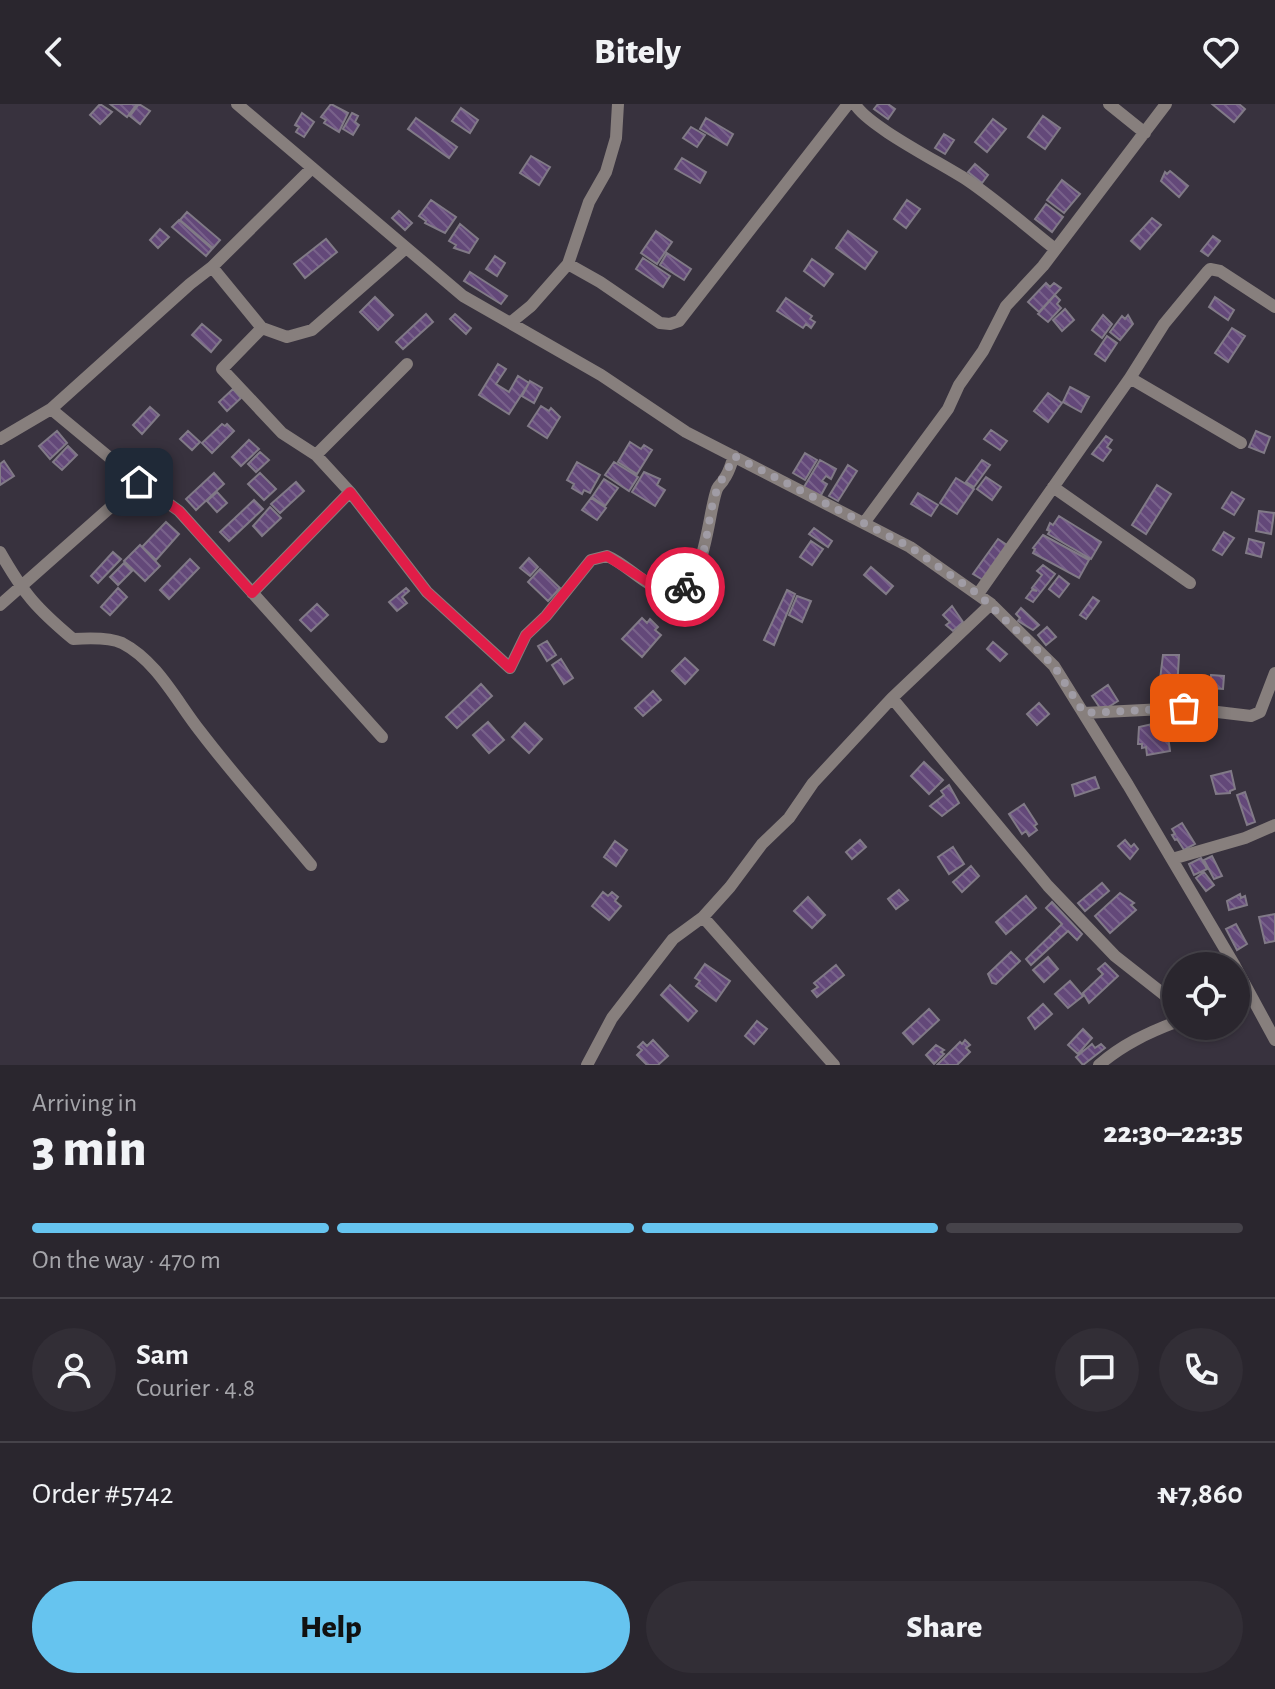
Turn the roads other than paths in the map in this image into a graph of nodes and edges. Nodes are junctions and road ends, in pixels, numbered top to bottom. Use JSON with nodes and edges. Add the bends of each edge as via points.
{"nodes":[{"id":1,"x":237,"y":104,"type":"edge"},
{"id":2,"x":618,"y":104,"type":"edge"},
{"id":3,"x":848,"y":104,"type":"edge"},
{"id":4,"x":855,"y":104,"type":"edge"},
{"id":5,"x":1109,"y":104,"type":"edge"},
{"id":6,"x":1166,"y":104,"type":"edge"},
{"id":7,"x":1145,"y":133,"type":"junction"},
{"id":8,"x":311,"y":169,"type":"junction"},
{"id":9,"x":406,"y":248,"type":"junction"},
{"id":10,"x":1055,"y":249,"type":"junction"},
{"id":11,"x":568,"y":264,"type":"junction"},
{"id":12,"x":212,"y":267,"type":"junction"},
{"id":13,"x":1275,"y":307,"type":"edge"},
{"id":14,"x":510,"y":323,"type":"junction"},
{"id":15,"x":262,"y":328,"type":"junction"},
{"id":16,"x":407,"y":364,"type":"dead end"},
{"id":17,"x":1130,"y":378,"type":"junction"},
{"id":18,"x":51,"y":409,"type":"junction"},
{"id":19,"x":0,"y":439,"type":"edge"},
{"id":20,"x":1241,"y":443,"type":"dead end"},
{"id":21,"x":316,"y":455,"type":"junction"},
{"id":22,"x":734,"y":456,"type":"junction"},
{"id":23,"x":139,"y":482,"type":"junction"},
{"id":24,"x":1053,"y":487,"type":"junction"},
{"id":25,"x":350,"y":492,"type":"junction"},
{"id":26,"x":864,"y":523,"type":"junction"},
{"id":27,"x":0,"y":552,"type":"edge"},
{"id":28,"x":1190,"y":583,"type":"dead end"},
{"id":29,"x":21,"y":588,"type":"junction"},
{"id":30,"x":252,"y":593,"type":"junction"},
{"id":31,"x":978,"y":594,"type":"junction"},
{"id":32,"x":991,"y":604,"type":"junction"},
{"id":33,"x":0,"y":605,"type":"edge"},
{"id":34,"x":1275,"y":673,"type":"edge"},
{"id":35,"x":892,"y":698,"type":"junction"},
{"id":36,"x":1084,"y":713,"type":"junction"},
{"id":37,"x":382,"y":737,"type":"dead end"},
{"id":38,"x":1275,"y":825,"type":"edge"},
{"id":39,"x":1172,"y":859,"type":"junction"},
{"id":40,"x":311,"y":865,"type":"dead end"},
{"id":41,"x":703,"y":917,"type":"junction"},
{"id":42,"x":1226,"y":952,"type":"edge"},
{"id":43,"x":1162,"y":993,"type":"edge"},
{"id":44,"x":1250,"y":1002,"type":"edge"},
{"id":45,"x":1162,"y":1027,"type":"edge"},
{"id":46,"x":1275,"y":1040,"type":"edge"},
{"id":47,"x":587,"y":1065,"type":"edge"},
{"id":48,"x":834,"y":1065,"type":"edge"},
{"id":49,"x":1099,"y":1065,"type":"edge"}],
"edges":[{"from":1,"to":8,"type":"street"},
{"from":2,"to":11,"type":"street","via":[[606,172],[589,202]]},
{"from":3,"to":11,"type":"street","via":[[679,321],[660,323]]},
{"from":4,"to":10,"type":"street","via":[[970,182]]},
{"from":5,"to":7,"type":"street"},
{"from":6,"to":7,"type":"street"},
{"from":7,"to":10,"type":"street"},
{"from":8,"to":9,"type":"street"},
{"from":8,"to":12,"type":"street"},
{"from":9,"to":14,"type":"street","via":[[463,296]]},
{"from":9,"to":15,"type":"street","via":[[312,330],[287,337]]},
{"from":10,"to":26,"type":"street","via":[[1006,306],[948,409]]},
{"from":11,"to":14,"type":"street"},
{"from":12,"to":15,"type":"street"},
{"from":12,"to":18,"type":"street"},
{"from":13,"to":17,"type":"street","via":[[1210,269],[1164,324]]},
{"from":14,"to":22,"type":"street"},
{"from":15,"to":21,"type":"street","via":[[222,369],[282,433]]},
{"from":16,"to":21,"type":"street"},
{"from":17,"to":20,"type":"street"},
{"from":17,"to":24,"type":"street"},
{"from":18,"to":19,"type":"street"},
{"from":18,"to":23,"type":"street"},
{"from":21,"to":25,"type":"street"},
{"from":22,"to":25,"type":"street","via":[[717,487],[696,572],[683,589],[656,587],[607,556],[591,560],[526,635],[510,668],[427,592]]},
{"from":22,"to":26,"type":"street"},
{"from":23,"to":29,"type":"street"},
{"from":23,"to":30,"type":"street","via":[[179,511]]},
{"from":24,"to":28,"type":"street"},
{"from":24,"to":31,"type":"street"},
{"from":25,"to":30,"type":"street"},
{"from":26,"to":31,"type":"street"},
{"from":27,"to":29,"type":"street"},
{"from":29,"to":33,"type":"street"},
{"from":29,"to":40,"type":"street","via":[[36,609],[73,639],[121,642],[145,661]]},
{"from":30,"to":37,"type":"street"},
{"from":31,"to":32,"type":"street"},
{"from":32,"to":35,"type":"street"},
{"from":32,"to":36,"type":"street","via":[[1054,666]]},
{"from":34,"to":36,"type":"street","via":[[1260,712],[1251,716],[1184,708]]},
{"from":35,"to":41,"type":"street","via":[[813,783]]},
{"from":35,"to":43,"type":"street","via":[[1048,886],[1115,956]]},
{"from":36,"to":39,"type":"street"},
{"from":38,"to":39,"type":"street"},
{"from":39,"to":42,"type":"street"},
{"from":41,"to":47,"type":"street","via":[[673,939],[612,1018]]},
{"from":41,"to":48,"type":"street"},
{"from":44,"to":46,"type":"street"},
{"from":45,"to":49,"type":"street"}]}
